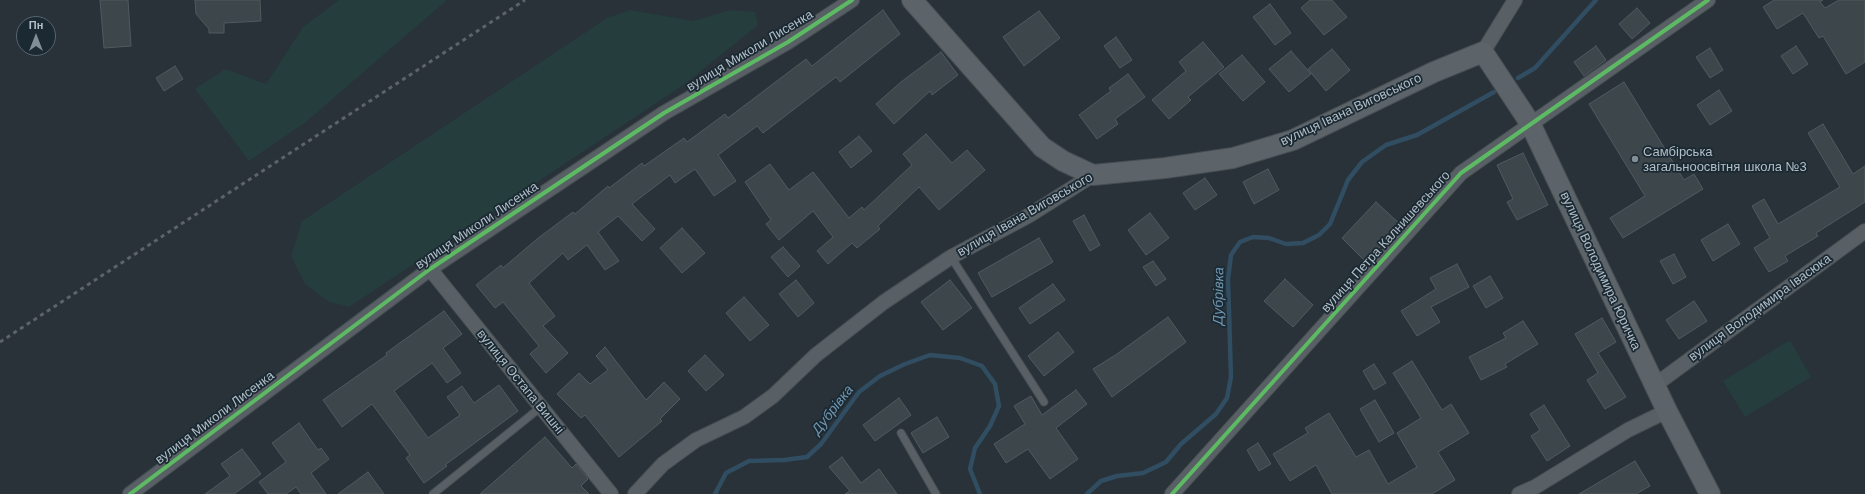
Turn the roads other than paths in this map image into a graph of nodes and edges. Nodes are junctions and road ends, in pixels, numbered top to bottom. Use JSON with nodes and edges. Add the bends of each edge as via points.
{"nodes":[{"id":1,"x":852,"y":0,"type":"edge"},
{"id":2,"x":912,"y":0,"type":"edge"},
{"id":3,"x":1515,"y":0,"type":"edge"},
{"id":4,"x":1708,"y":0,"type":"edge"},
{"id":5,"x":1483,"y":52,"type":"junction"},
{"id":6,"x":1530,"y":123,"type":"junction"},
{"id":7,"x":1094,"y":175,"type":"junction"},
{"id":8,"x":1865,"y":231,"type":"edge"},
{"id":9,"x":951,"y":257,"type":"junction"},
{"id":10,"x":430,"y":269,"type":"junction"},
{"id":11,"x":1655,"y":385,"type":"junction"},
{"id":12,"x":1044,"y":402,"type":"dead end"},
{"id":13,"x":541,"y":407,"type":"junction"},
{"id":14,"x":1667,"y":411,"type":"junction"},
{"id":15,"x":901,"y":433,"type":"dead end"},
{"id":16,"x":130,"y":494,"type":"edge"},
{"id":17,"x":433,"y":494,"type":"edge"},
{"id":18,"x":611,"y":494,"type":"edge"},
{"id":19,"x":635,"y":494,"type":"edge"},
{"id":20,"x":936,"y":494,"type":"edge"},
{"id":21,"x":1172,"y":494,"type":"edge"},
{"id":22,"x":1519,"y":494,"type":"edge"},
{"id":23,"x":1710,"y":494,"type":"edge"}],
"edges":[{"from":1,"to":10,"type":"street","name":"вулиця Миколи Лисенка","via":[[788,42],[664,113]]},
{"from":2,"to":7,"type":"main road","via":[[1042,147]]},
{"from":3,"to":5,"type":"street"},
{"from":4,"to":6,"type":"street","name":"вулиця Петра Калнишевського"},
{"from":5,"to":6,"type":"main road","name":"вулиця Володимира Юричка"},
{"from":5,"to":7,"type":"main road","name":"вулиця Івана Виговського","via":[[1434,72],[1293,140],[1233,158]]},
{"from":6,"to":11,"type":"main road","name":"вулиця Володимира Юричка"},
{"from":6,"to":21,"type":"street","name":"вулиця Петра Калнишевського","via":[[1461,173]]},
{"from":7,"to":9,"type":"street","name":"вулиця Івана Виговського","via":[[1028,216]]},
{"from":8,"to":11,"type":"street","name":"вулиця Володимира Івасюка"},
{"from":9,"to":12,"type":"lane"},
{"from":9,"to":19,"type":"street","name":"вулиця Івана Виговського","via":[[884,302],[816,355],[773,396],[744,417],[696,440],[663,464]]},
{"from":10,"to":13,"type":"street","name":"вулиця Остапа Вишні"},
{"from":10,"to":16,"type":"street","name":"вулиця Миколи Лисенка"},
{"from":11,"to":14,"type":"main road","name":"вулиця Володимира Юричка"},
{"from":13,"to":17,"type":"lane"},
{"from":13,"to":18,"type":"street","name":"вулиця Остапа Вишні"},
{"from":14,"to":22,"type":"street","via":[[1628,430],[1535,487]]},
{"from":14,"to":23,"type":"main road","name":"вулиця Володимира Юричка"},
{"from":15,"to":20,"type":"lane"}]}
